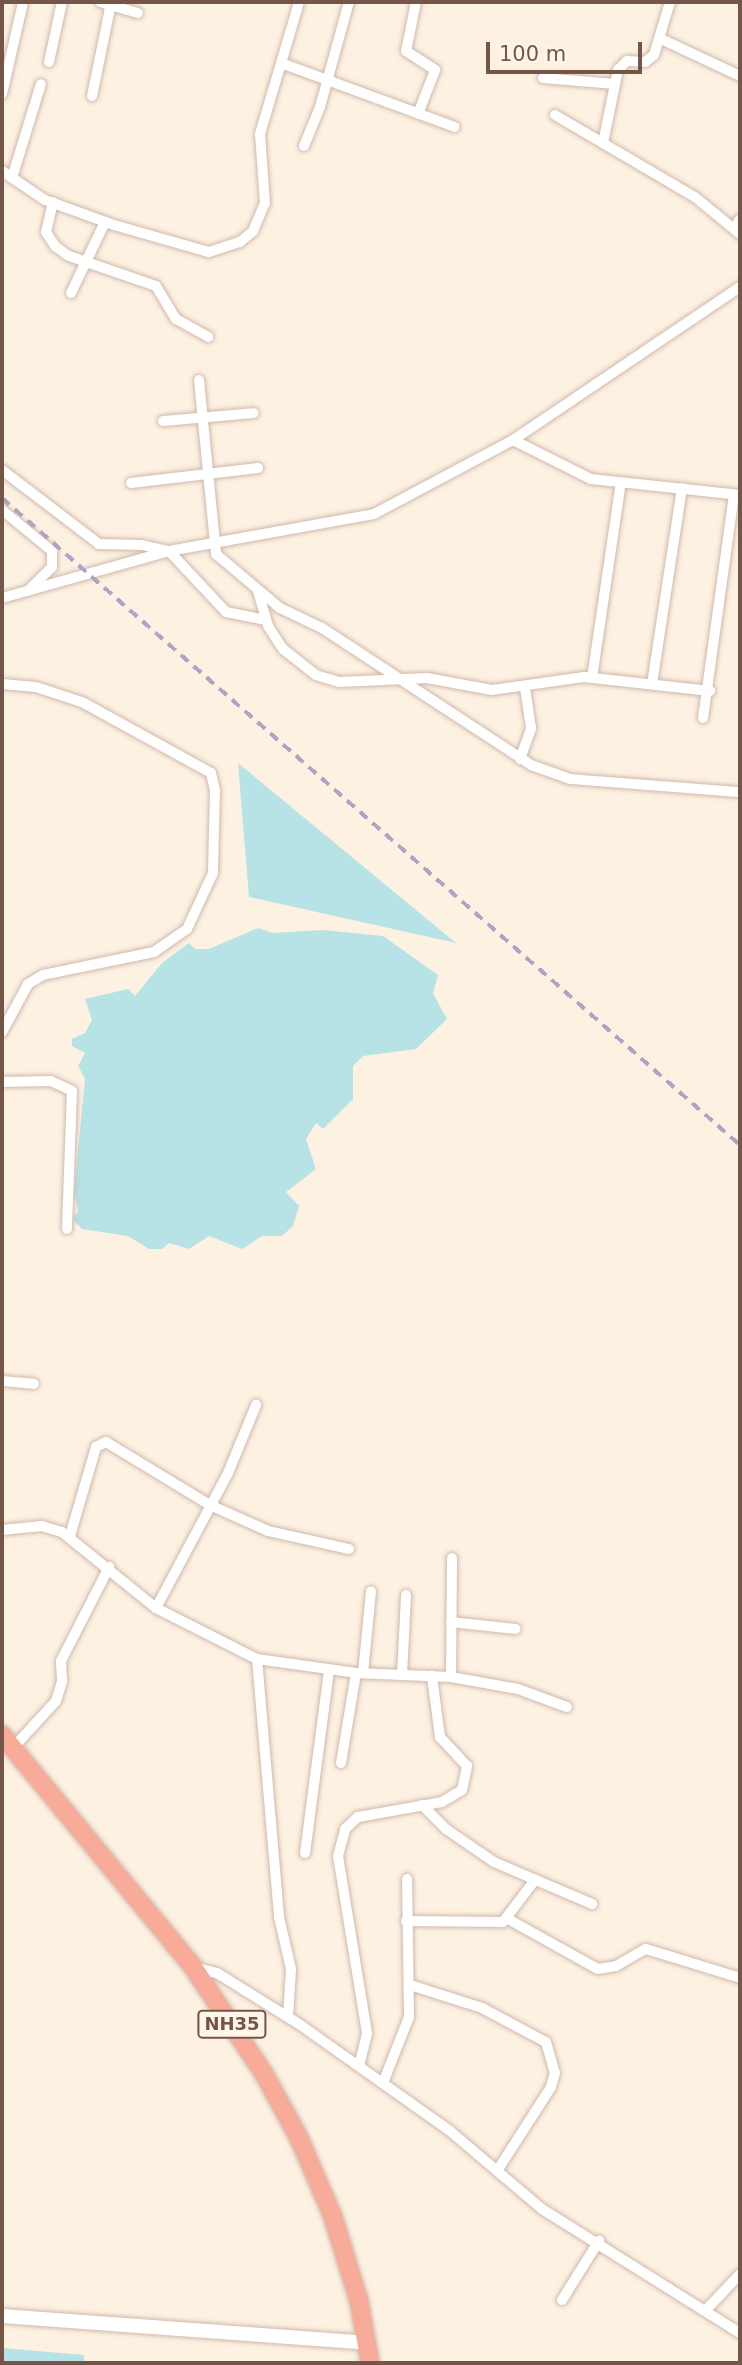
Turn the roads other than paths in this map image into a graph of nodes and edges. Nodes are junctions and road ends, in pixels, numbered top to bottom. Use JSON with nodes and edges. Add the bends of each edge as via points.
{"nodes":[{"id":1,"x":23,"y":2,"type":"edge"},
{"id":2,"x":62,"y":2,"type":"edge"},
{"id":3,"x":299,"y":2,"type":"edge"},
{"id":4,"x":349,"y":2,"type":"edge"},
{"id":5,"x":416,"y":2,"type":"edge"},
{"id":6,"x":670,"y":2,"type":"edge"},
{"id":7,"x":105,"y":3,"type":"edge"},
{"id":8,"x":138,"y":13,"type":"dead end"},
{"id":9,"x":659,"y":38,"type":"junction"},
{"id":10,"x":49,"y":62,"type":"dead end"},
{"id":11,"x":281,"y":63,"type":"junction"},
{"id":12,"x":740,"y":76,"type":"edge"},
{"id":13,"x":543,"y":78,"type":"dead end"},
{"id":14,"x":327,"y":80,"type":"junction"},
{"id":15,"x":41,"y":84,"type":"dead end"},
{"id":16,"x":615,"y":84,"type":"junction"},
{"id":17,"x":2,"y":94,"type":"edge"},
{"id":18,"x":92,"y":96,"type":"dead end"},
{"id":19,"x":418,"y":114,"type":"junction"},
{"id":20,"x":555,"y":115,"type":"dead end"},
{"id":21,"x":454,"y":127,"type":"dead end"},
{"id":22,"x":603,"y":143,"type":"junction"},
{"id":23,"x":304,"y":146,"type":"dead end"},
{"id":24,"x":2,"y":171,"type":"edge"},
{"id":25,"x":12,"y":178,"type":"junction"},
{"id":26,"x":52,"y":202,"type":"junction"},
{"id":27,"x":105,"y":222,"type":"junction"},
{"id":28,"x":738,"y":227,"type":"edge"},
{"id":29,"x":88,"y":261,"type":"junction"},
{"id":30,"x":740,"y":287,"type":"edge"},
{"id":31,"x":71,"y":293,"type":"dead end"},
{"id":32,"x":208,"y":337,"type":"dead end"},
{"id":33,"x":199,"y":380,"type":"dead end"},
{"id":34,"x":254,"y":413,"type":"dead end"},
{"id":35,"x":202,"y":418,"type":"junction"},
{"id":36,"x":163,"y":421,"type":"dead end"},
{"id":37,"x":513,"y":440,"type":"junction"},
{"id":38,"x":258,"y":468,"type":"dead end"},
{"id":39,"x":2,"y":470,"type":"edge"},
{"id":40,"x":207,"y":474,"type":"junction"},
{"id":41,"x":621,"y":482,"type":"junction"},
{"id":42,"x":131,"y":483,"type":"dead end"},
{"id":43,"x":682,"y":488,"type":"junction"},
{"id":44,"x":737,"y":495,"type":"edge"},
{"id":45,"x":2,"y":510,"type":"edge"},
{"id":46,"x":213,"y":544,"type":"junction"},
{"id":47,"x":169,"y":551,"type":"junction"},
{"id":48,"x":258,"y":591,"type":"junction"},
{"id":49,"x":26,"y":592,"type":"junction"},
{"id":50,"x":2,"y":598,"type":"edge"},
{"id":51,"x":266,"y":620,"type":"junction"},
{"id":52,"x":394,"y":678,"type":"junction"},
{"id":53,"x":592,"y":678,"type":"junction"},
{"id":54,"x":2,"y":684,"type":"edge"},
{"id":55,"x":652,"y":684,"type":"junction"},
{"id":56,"x":525,"y":688,"type":"junction"},
{"id":57,"x":710,"y":691,"type":"junction"},
{"id":58,"x":703,"y":718,"type":"dead end"},
{"id":59,"x":520,"y":759,"type":"junction"},
{"id":60,"x":740,"y":792,"type":"edge"},
{"id":61,"x":2,"y":1032,"type":"edge"},
{"id":62,"x":2,"y":1082,"type":"edge"},
{"id":63,"x":67,"y":1229,"type":"dead end"},
{"id":64,"x":2,"y":1381,"type":"edge"},
{"id":65,"x":34,"y":1384,"type":"dead end"},
{"id":66,"x":256,"y":1405,"type":"dead end"},
{"id":67,"x":210,"y":1505,"type":"junction"},
{"id":68,"x":2,"y":1530,"type":"edge"},
{"id":69,"x":70,"y":1536,"type":"junction"},
{"id":70,"x":349,"y":1549,"type":"dead end"},
{"id":71,"x":452,"y":1558,"type":"dead end"},
{"id":72,"x":108,"y":1567,"type":"junction"},
{"id":73,"x":371,"y":1591,"type":"dead end"},
{"id":74,"x":406,"y":1595,"type":"dead end"},
{"id":75,"x":156,"y":1608,"type":"junction"},
{"id":76,"x":451,"y":1622,"type":"junction"},
{"id":77,"x":516,"y":1629,"type":"dead end"},
{"id":78,"x":257,"y":1659,"type":"junction"},
{"id":79,"x":329,"y":1670,"type":"junction"},
{"id":80,"x":359,"y":1673,"type":"junction"},
{"id":81,"x":402,"y":1675,"type":"junction"},
{"id":82,"x":432,"y":1676,"type":"junction"},
{"id":83,"x":451,"y":1677,"type":"junction"},
{"id":84,"x":568,"y":1707,"type":"dead end"},
{"id":85,"x":7,"y":1742,"type":"edge"},
{"id":86,"x":341,"y":1763,"type":"dead end"},
{"id":87,"x":422,"y":1805,"type":"junction"},
{"id":88,"x":305,"y":1853,"type":"dead end"},
{"id":89,"x":407,"y":1879,"type":"dead end"},
{"id":90,"x":535,"y":1880,"type":"junction"},
{"id":91,"x":592,"y":1904,"type":"dead end"},
{"id":92,"x":508,"y":1919,"type":"junction"},
{"id":93,"x":406,"y":1920,"type":"junction"},
{"id":94,"x":193,"y":1966,"type":"junction"},
{"id":95,"x":740,"y":1978,"type":"edge"},
{"id":96,"x":410,"y":1985,"type":"junction"},
{"id":97,"x":288,"y":2017,"type":"junction"},
{"id":98,"x":359,"y":2066,"type":"junction"},
{"id":99,"x":383,"y":2083,"type":"junction"},
{"id":100,"x":497,"y":2171,"type":"junction"},
{"id":101,"x":599,"y":2241,"type":"junction"},
{"id":102,"x":740,"y":2274,"type":"edge"},
{"id":103,"x":562,"y":2300,"type":"dead end"},
{"id":104,"x":706,"y":2310,"type":"junction"},
{"id":105,"x":2,"y":2316,"type":"edge"},
{"id":106,"x":740,"y":2333,"type":"edge"},
{"id":107,"x":367,"y":2343,"type":"junction"},
{"id":108,"x":370,"y":2363,"type":"edge"}],
"edges":[{"from":1,"to":17,"type":"street"},
{"from":2,"to":10,"type":"street"},
{"from":3,"to":11,"type":"street"},
{"from":4,"to":14,"type":"street"},
{"from":5,"to":19,"type":"street","via":[[406,51],[435,70]]},
{"from":6,"to":9,"type":"street"},
{"from":7,"to":8,"type":"street"},
{"from":7,"to":18,"type":"street"},
{"from":9,"to":12,"type":"street"},
{"from":9,"to":16,"type":"street","via":[[650,60],[621,65]]},
{"from":11,"to":14,"type":"street"},
{"from":11,"to":27,"type":"street","via":[[260,134],[264,203],[247,236],[225,251],[209,252]]},
{"from":13,"to":16,"type":"street"},
{"from":14,"to":19,"type":"street"},
{"from":14,"to":23,"type":"street"},
{"from":15,"to":25,"type":"street"},
{"from":16,"to":22,"type":"street"},
{"from":19,"to":21,"type":"street"},
{"from":20,"to":22,"type":"street"},
{"from":22,"to":28,"type":"street"},
{"from":24,"to":25,"type":"street"},
{"from":25,"to":26,"type":"street"},
{"from":26,"to":27,"type":"street"},
{"from":26,"to":29,"type":"street","via":[[47,238],[69,256]]},
{"from":27,"to":29,"type":"street"},
{"from":29,"to":31,"type":"street"},
{"from":29,"to":32,"type":"street","via":[[156,286],[176,319]]},
{"from":30,"to":37,"type":"street"},
{"from":33,"to":35,"type":"street"},
{"from":34,"to":35,"type":"street"},
{"from":35,"to":36,"type":"street"},
{"from":35,"to":40,"type":"street"},
{"from":37,"to":41,"type":"street","via":[[591,480]]},
{"from":37,"to":46,"type":"street","via":[[374,514]]},
{"from":38,"to":40,"type":"street"},
{"from":39,"to":47,"type":"street","via":[[99,544]]},
{"from":40,"to":42,"type":"street"},
{"from":40,"to":46,"type":"street"},
{"from":41,"to":43,"type":"street"},
{"from":41,"to":53,"type":"street"},
{"from":43,"to":44,"type":"street"},
{"from":43,"to":55,"type":"street"},
{"from":44,"to":57,"type":"street"},
{"from":45,"to":49,"type":"street","via":[[53,554],[52,567]]},
{"from":46,"to":47,"type":"street"},
{"from":46,"to":48,"type":"street","via":[[225,563]]},
{"from":47,"to":49,"type":"street"},
{"from":47,"to":51,"type":"street","via":[[226,612]]},
{"from":48,"to":51,"type":"street"},
{"from":48,"to":52,"type":"street"},
{"from":49,"to":50,"type":"street"},
{"from":51,"to":52,"type":"street","via":[[283,649],[316,675],[355,683]]},
{"from":52,"to":56,"type":"street","via":[[427,678],[492,690]]},
{"from":52,"to":59,"type":"street"},
{"from":53,"to":55,"type":"street"},
{"from":53,"to":56,"type":"street","via":[[564,678]]},
{"from":54,"to":61,"type":"street","via":[[36,687],[82,702],[211,773],[215,790],[213,873],[187,929],[154,952],[43,975],[28,984]]},
{"from":55,"to":57,"type":"street"},
{"from":56,"to":59,"type":"street","via":[[531,728]]},
{"from":57,"to":58,"type":"street"},
{"from":59,"to":60,"type":"street","via":[[570,779]]},
{"from":62,"to":63,"type":"street","via":[[51,1081],[72,1091]]},
{"from":64,"to":65,"type":"street"},
{"from":66,"to":67,"type":"street"},
{"from":67,"to":69,"type":"street","via":[[101,1443]]},
{"from":67,"to":70,"type":"street","via":[[268,1531]]},
{"from":67,"to":75,"type":"street"},
{"from":68,"to":69,"type":"street","via":[[42,1527]]},
{"from":69,"to":72,"type":"street"},
{"from":71,"to":76,"type":"street"},
{"from":72,"to":75,"type":"street"},
{"from":72,"to":85,"type":"street","via":[[61,1661],[56,1701]]},
{"from":73,"to":80,"type":"street"},
{"from":74,"to":81,"type":"street"},
{"from":75,"to":78,"type":"street"},
{"from":76,"to":77,"type":"street"},
{"from":76,"to":83,"type":"street"},
{"from":78,"to":79,"type":"street"},
{"from":78,"to":97,"type":"street","via":[[279,1917],[291,1969]]},
{"from":79,"to":80,"type":"street"},
{"from":79,"to":88,"type":"street"},
{"from":80,"to":81,"type":"street"},
{"from":80,"to":86,"type":"street"},
{"from":81,"to":82,"type":"street"},
{"from":82,"to":83,"type":"street"},
{"from":82,"to":87,"type":"street","via":[[440,1737],[464,1761],[467,1777],[458,1796]]},
{"from":83,"to":84,"type":"street","via":[[518,1689]]},
{"from":85,"to":94,"type":"highway","number":"NH35"},
{"from":87,"to":90,"type":"street","via":[[465,1842]]},
{"from":87,"to":98,"type":"street","via":[[358,1817],[341,1841],[339,1879],[367,2033]]},
{"from":89,"to":93,"type":"street"},
{"from":90,"to":91,"type":"street"},
{"from":90,"to":92,"type":"street"},
{"from":92,"to":93,"type":"street","via":[[498,1923]]},
{"from":92,"to":95,"type":"street","via":[[598,1969],[616,1966],[646,1948]]},
{"from":93,"to":96,"type":"street"},
{"from":94,"to":97,"type":"street","via":[[217,1973]]},
{"from":94,"to":107,"type":"highway","number":"NH35","via":[[264,2074],[318,2176],[345,2251]]},
{"from":96,"to":99,"type":"street","via":[[407,2027]]},
{"from":96,"to":100,"type":"street","via":[[482,2008],[546,2042],[555,2073],[551,2087]]},
{"from":97,"to":98,"type":"street"},
{"from":98,"to":99,"type":"street"},
{"from":99,"to":100,"type":"street"},
{"from":100,"to":101,"type":"street","via":[[542,2209]]},
{"from":101,"to":103,"type":"street"},
{"from":101,"to":104,"type":"street"},
{"from":102,"to":104,"type":"street"},
{"from":104,"to":106,"type":"street"},
{"from":105,"to":107,"type":"street"},
{"from":107,"to":108,"type":"highway","number":"NH35"}]}
